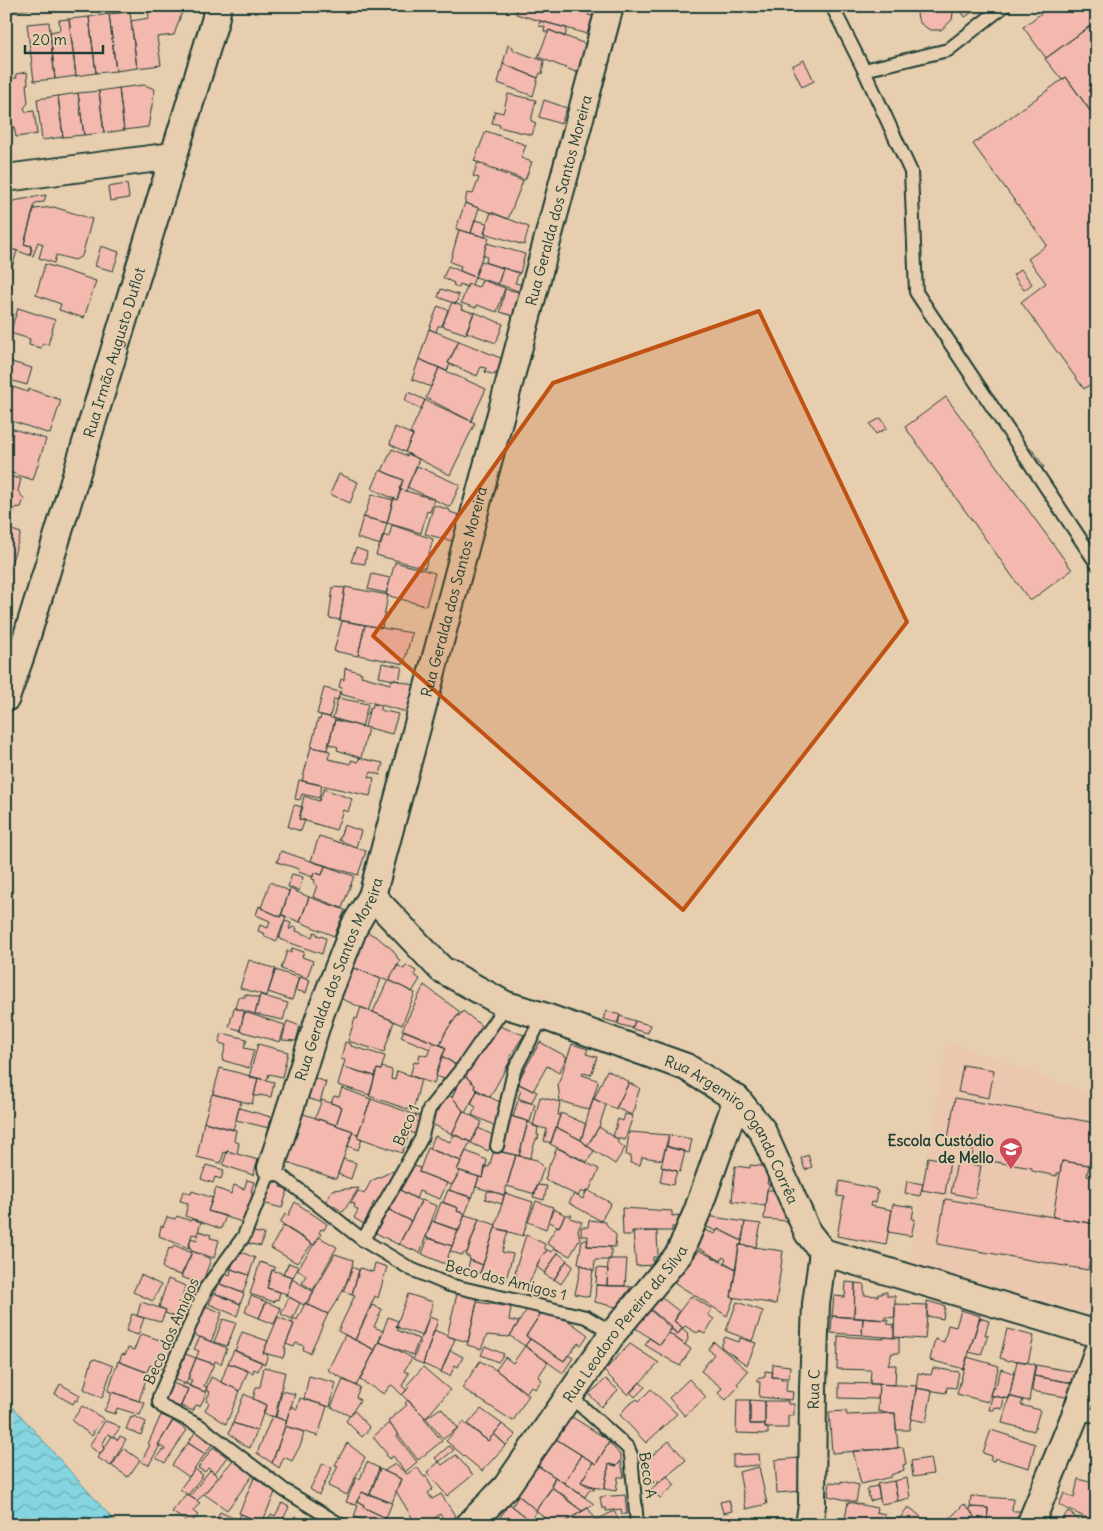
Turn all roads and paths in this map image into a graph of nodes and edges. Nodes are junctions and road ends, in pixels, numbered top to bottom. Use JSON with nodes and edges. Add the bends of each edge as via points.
{"nodes":[{"id":1,"x":218,"y":6,"type":"edge"},
{"id":2,"x":610,"y":6,"type":"edge"},
{"id":3,"x":832,"y":6,"type":"edge"},
{"id":4,"x":1004,"y":6,"type":"edge"},
{"id":5,"x":864,"y":70,"type":"junction"},
{"id":6,"x":173,"y":156,"type":"junction"},
{"id":7,"x":6,"y":178,"type":"edge"},
{"id":8,"x":1097,"y":564,"type":"edge"},
{"id":9,"x":14,"y":646,"type":"edge"},
{"id":10,"x":6,"y":698,"type":"edge"},
{"id":11,"x":372,"y":896,"type":"junction"},
{"id":12,"x":506,"y":1005,"type":"junction"},
{"id":13,"x":543,"y":1016,"type":"junction"},
{"id":14,"x":737,"y":1099,"type":"junction"},
{"id":15,"x":497,"y":1146,"type":"dead end"},
{"id":16,"x":271,"y":1168,"type":"junction"},
{"id":17,"x":363,"y":1240,"type":"junction"},
{"id":18,"x":823,"y":1252,"type":"junction"},
{"id":19,"x":613,"y":1333,"type":"junction"},
{"id":20,"x":1097,"y":1334,"type":"edge"},
{"id":21,"x":1097,"y":1353,"type":"edge"},
{"id":22,"x":570,"y":1396,"type":"junction"},
{"id":23,"x":1086,"y":1415,"type":"edge"},
{"id":24,"x":341,"y":1525,"type":"edge"},
{"id":25,"x":469,"y":1525,"type":"edge"},
{"id":26,"x":637,"y":1525,"type":"edge"},
{"id":27,"x":809,"y":1525,"type":"edge"},
{"id":28,"x":1030,"y":1525,"type":"edge"}],
"edges":[{"from":1,"to":6,"type":"street","name":"Rua Irmão Augusto Duflot"},
{"from":2,"to":11,"type":"street","name":"Rua Geralda dos Santos Moreira"},
{"from":3,"to":5,"type":"lane"},
{"from":4,"to":5,"type":"lane","via":[[948,50]]},
{"from":5,"to":8,"type":"lane","via":[[911,172],[916,292]]},
{"from":6,"to":7,"type":"street"},
{"from":6,"to":9,"type":"street","name":"Rua Irmão Augusto Duflot"},
{"from":9,"to":10,"type":"street","name":"Rua Irmão Augusto Duflot"},
{"from":11,"to":12,"type":"street","name":"Rua Argemiro Ogando Corrêa","via":[[441,969]]},
{"from":11,"to":16,"type":"street","name":"Rua Geralda dos Santos Moreira","via":[[355,925],[321,1012]]},
{"from":12,"to":13,"type":"street","name":"Rua Argemiro Ogando Corrêa"},
{"from":12,"to":17,"type":"lane","name":"Beco 1","via":[[429,1109],[421,1139]]},
{"from":13,"to":14,"type":"street","name":"Rua Argemiro Ogando Corrêa","via":[[686,1067]]},
{"from":13,"to":15,"type":"lane","via":[[514,1071]]},
{"from":14,"to":18,"type":"street","name":"Rua Argemiro Ogando Corrêa","via":[[762,1130],[808,1233]]},
{"from":14,"to":19,"type":"street","name":"Rua Leodoro Pereira da Silva","via":[[679,1254]]},
{"from":16,"to":17,"type":"lane","name":"Beco dos Amigos 1"},
{"from":16,"to":24,"type":"lane","name":"Beco dos Amigos","via":[[244,1236],[206,1288],[159,1402],[200,1426],[284,1490]]},
{"from":17,"to":19,"type":"lane","name":"Beco dos Amigos 1","via":[[411,1269],[449,1285],[586,1317]]},
{"from":18,"to":20,"type":"street"},
{"from":18,"to":27,"type":"street","name":"Rua C","via":[[816,1304]]},
{"from":19,"to":22,"type":"street","name":"Rua Leodoro Pereira da Silva"},
{"from":21,"to":23,"type":"street"},
{"from":22,"to":25,"type":"street","name":"Rua Leodoro Pereira da Silva","via":[[506,1487]]},
{"from":22,"to":26,"type":"lane","name":"Beco A","via":[[628,1448]]},
{"from":23,"to":28,"type":"street"}]}
